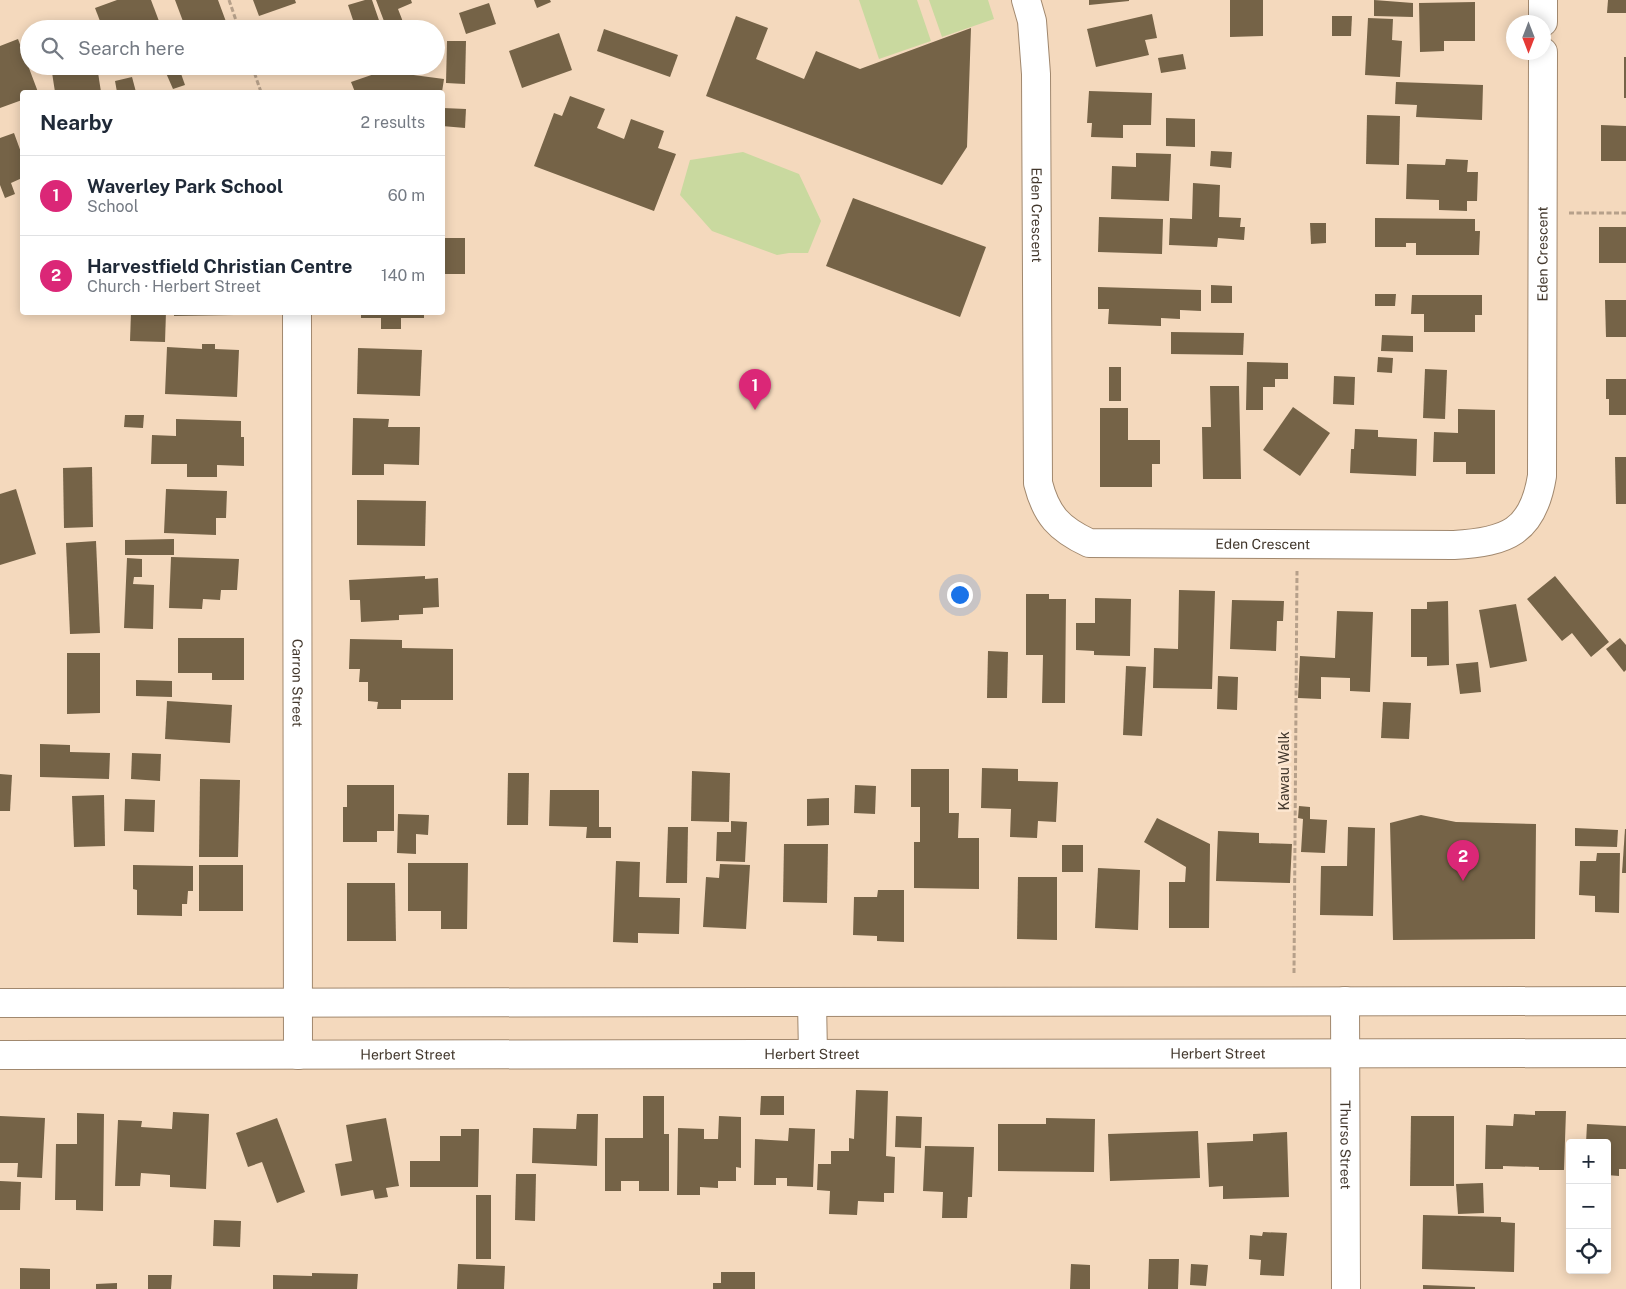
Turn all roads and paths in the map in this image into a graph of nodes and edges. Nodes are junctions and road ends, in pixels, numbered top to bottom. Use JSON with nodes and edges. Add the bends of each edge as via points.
{"nodes":[{"id":1,"x":229,"y":0,"type":"edge"},
{"id":2,"x":1026,"y":0,"type":"edge"},
{"id":3,"x":1543,"y":0,"type":"edge"},
{"id":4,"x":1543,"y":15,"type":"edge"},
{"id":5,"x":236,"y":20,"type":"edge"},
{"id":6,"x":1543,"y":60,"type":"edge"},
{"id":7,"x":255,"y":75,"type":"edge"},
{"id":8,"x":260,"y":90,"type":"edge"},
{"id":9,"x":1569,"y":213,"type":"dead end"},
{"id":10,"x":1626,"y":213,"type":"edge"},
{"id":11,"x":297,"y":315,"type":"edge"},
{"id":12,"x":1297,"y":569,"type":"dead end"},
{"id":13,"x":1294,"y":973,"type":"dead end"},
{"id":14,"x":1345,"y":1001,"type":"junction"},
{"id":15,"x":1626,"y":1001,"type":"edge"},
{"id":16,"x":298,"y":1002,"type":"junction"},
{"id":17,"x":812,"y":1002,"type":"junction"},
{"id":18,"x":0,"y":1003,"type":"edge"},
{"id":19,"x":1345,"y":1053,"type":"junction"},
{"id":20,"x":1626,"y":1053,"type":"edge"},
{"id":21,"x":813,"y":1054,"type":"junction"},
{"id":22,"x":0,"y":1055,"type":"edge"},
{"id":23,"x":298,"y":1055,"type":"junction"},
{"id":24,"x":1346,"y":1289,"type":"edge"}],
"edges":[{"from":1,"to":5,"type":"path"},
{"from":2,"to":6,"type":"street","name":"Eden Crescent","via":[[1032,22],[1036,74],[1038,483],[1043,502],[1056,521],[1089,543],[1488,543],[1512,532],[1530,516],[1538,499],[1542,476]]},
{"from":3,"to":4,"type":"street"},
{"from":7,"to":8,"type":"path"},
{"from":9,"to":10,"type":"path"},
{"from":11,"to":16,"type":"street","name":"Carron Street"},
{"from":12,"to":13,"type":"path","name":"Kawau Walk"},
{"from":14,"to":15,"type":"street"},
{"from":14,"to":17,"type":"street"},
{"from":14,"to":19,"type":"street","name":"Thurso Street"},
{"from":16,"to":17,"type":"street"},
{"from":16,"to":18,"type":"street"},
{"from":16,"to":23,"type":"street","name":"Carron Street"},
{"from":17,"to":21,"type":"street"},
{"from":19,"to":20,"type":"street","name":"Herbert Street"},
{"from":19,"to":21,"type":"street","name":"Herbert Street"},
{"from":19,"to":24,"type":"street","name":"Thurso Street"},
{"from":21,"to":23,"type":"street","name":"Herbert Street"},
{"from":22,"to":23,"type":"street","name":"Herbert Street"}]}
